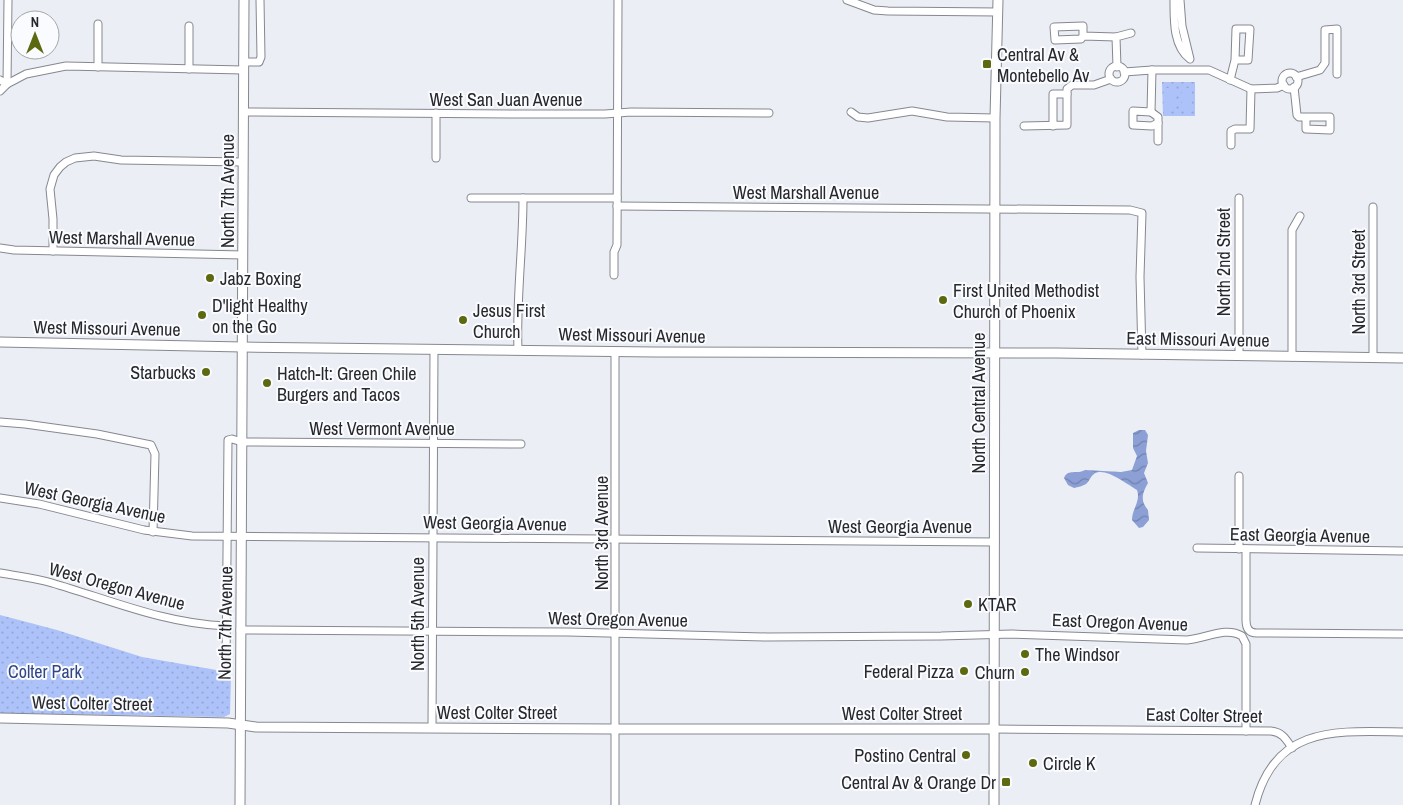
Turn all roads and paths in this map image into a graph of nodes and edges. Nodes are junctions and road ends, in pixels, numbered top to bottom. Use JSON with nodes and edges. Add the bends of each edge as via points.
{"nodes":[{"id":1,"x":8,"y":0,"type":"edge"},
{"id":2,"x":244,"y":0,"type":"edge"},
{"id":3,"x":260,"y":0,"type":"edge"},
{"id":4,"x":618,"y":0,"type":"edge"},
{"id":5,"x":847,"y":0,"type":"edge"},
{"id":6,"x":998,"y":0,"type":"edge"},
{"id":7,"x":1174,"y":0,"type":"edge"},
{"id":8,"x":1180,"y":0,"type":"edge"},
{"id":9,"x":998,"y":12,"type":"junction"},
{"id":10,"x":98,"y":24,"type":"dead end"},
{"id":11,"x":189,"y":26,"type":"dead end"},
{"id":12,"x":1131,"y":33,"type":"dead end"},
{"id":13,"x":1083,"y":36,"type":"dead end"},
{"id":14,"x":1116,"y":37,"type":"junction"},
{"id":15,"x":1190,"y":59,"type":"junction"},
{"id":16,"x":1235,"y":60,"type":"junction"},
{"id":17,"x":1325,"y":63,"type":"junction"},
{"id":18,"x":1337,"y":63,"type":"junction"},
{"id":19,"x":243,"y":66,"type":"junction"},
{"id":20,"x":98,"y":67,"type":"junction"},
{"id":21,"x":1117,"y":67,"type":"junction"},
{"id":22,"x":189,"y":69,"type":"junction"},
{"id":23,"x":1152,"y":70,"type":"junction"},
{"id":24,"x":1194,"y":70,"type":"junction"},
{"id":25,"x":1124,"y":72,"type":"junction"},
{"id":26,"x":1337,"y":74,"type":"dead end"},
{"id":27,"x":1296,"y":77,"type":"junction"},
{"id":28,"x":1111,"y":79,"type":"junction"},
{"id":29,"x":1230,"y":80,"type":"junction"},
{"id":30,"x":3,"y":82,"type":"edge"},
{"id":31,"x":1284,"y":85,"type":"junction"},
{"id":32,"x":1294,"y":88,"type":"junction"},
{"id":33,"x":1251,"y":89,"type":"junction"},
{"id":34,"x":0,"y":91,"type":"edge"},
{"id":35,"x":1067,"y":94,"type":"junction"},
{"id":36,"x":243,"y":112,"type":"junction"},
{"id":37,"x":851,"y":112,"type":"dead end"},
{"id":38,"x":1151,"y":112,"type":"junction"},
{"id":39,"x":436,"y":113,"type":"junction"},
{"id":40,"x":618,"y":113,"type":"junction"},
{"id":41,"x":769,"y":113,"type":"dead end"},
{"id":42,"x":995,"y":118,"type":"junction"},
{"id":43,"x":1306,"y":118,"type":"dead end"},
{"id":44,"x":1158,"y":123,"type":"junction"},
{"id":45,"x":1024,"y":126,"type":"dead end"},
{"id":46,"x":1053,"y":126,"type":"junction"},
{"id":47,"x":1158,"y":141,"type":"dead end"},
{"id":48,"x":1231,"y":145,"type":"dead end"},
{"id":49,"x":436,"y":158,"type":"dead end"},
{"id":50,"x":243,"y":162,"type":"junction"},
{"id":51,"x":471,"y":198,"type":"dead end"},
{"id":52,"x":523,"y":198,"type":"junction"},
{"id":53,"x":1239,"y":198,"type":"dead end"},
{"id":54,"x":617,"y":202,"type":"junction"},
{"id":55,"x":1373,"y":207,"type":"dead end"},
{"id":56,"x":994,"y":208,"type":"junction"},
{"id":57,"x":1300,"y":216,"type":"dead end"},
{"id":58,"x":0,"y":248,"type":"edge"},
{"id":59,"x":53,"y":251,"type":"junction"},
{"id":60,"x":243,"y":255,"type":"junction"},
{"id":61,"x":614,"y":275,"type":"dead end"},
{"id":62,"x":0,"y":342,"type":"edge"},
{"id":63,"x":243,"y":347,"type":"junction"},
{"id":64,"x":434,"y":349,"type":"junction"},
{"id":65,"x":518,"y":350,"type":"junction"},
{"id":66,"x":615,"y":351,"type":"junction"},
{"id":67,"x":994,"y":353,"type":"junction"},
{"id":68,"x":1142,"y":355,"type":"junction"},
{"id":69,"x":1239,"y":356,"type":"junction"},
{"id":70,"x":1292,"y":357,"type":"junction"},
{"id":71,"x":1372,"y":357,"type":"junction"},
{"id":72,"x":1403,"y":358,"type":"edge"},
{"id":73,"x":0,"y":422,"type":"edge"},
{"id":74,"x":242,"y":442,"type":"junction"},
{"id":75,"x":433,"y":444,"type":"junction"},
{"id":76,"x":521,"y":444,"type":"dead end"},
{"id":77,"x":1239,"y":476,"type":"dead end"},
{"id":78,"x":0,"y":498,"type":"edge"},
{"id":79,"x":153,"y":532,"type":"junction"},
{"id":80,"x":226,"y":536,"type":"junction"},
{"id":81,"x":242,"y":536,"type":"junction"},
{"id":82,"x":433,"y":537,"type":"junction"},
{"id":83,"x":616,"y":539,"type":"junction"},
{"id":84,"x":995,"y":542,"type":"junction"},
{"id":85,"x":1197,"y":548,"type":"dead end"},
{"id":86,"x":1243,"y":549,"type":"junction"},
{"id":87,"x":1403,"y":551,"type":"edge"},
{"id":88,"x":0,"y":573,"type":"edge"},
{"id":89,"x":226,"y":626,"type":"junction"},
{"id":90,"x":240,"y":630,"type":"junction"},
{"id":91,"x":432,"y":632,"type":"junction"},
{"id":92,"x":616,"y":634,"type":"junction"},
{"id":93,"x":1403,"y":634,"type":"edge"},
{"id":94,"x":994,"y":635,"type":"junction"},
{"id":95,"x":226,"y":667,"type":"dead end"},
{"id":96,"x":0,"y":718,"type":"edge"},
{"id":97,"x":240,"y":725,"type":"junction"},
{"id":98,"x":432,"y":728,"type":"junction"},
{"id":99,"x":994,"y":729,"type":"junction"},
{"id":100,"x":616,"y":730,"type":"junction"},
{"id":101,"x":1246,"y":730,"type":"junction"},
{"id":102,"x":1403,"y":732,"type":"edge"},
{"id":103,"x":1292,"y":748,"type":"junction"},
{"id":104,"x":240,"y":805,"type":"edge"},
{"id":105,"x":615,"y":805,"type":"edge"},
{"id":106,"x":994,"y":805,"type":"edge"},
{"id":107,"x":1255,"y":805,"type":"edge"}],
"edges":[{"from":1,"to":30,"type":"street"},
{"from":2,"to":19,"type":"main road","name":"North 7th Avenue"},
{"from":3,"to":19,"type":"street","via":[[261,57],[259,62]]},
{"from":4,"to":40,"type":"street"},
{"from":5,"to":9,"type":"street","via":[[874,10]]},
{"from":6,"to":9,"type":"main road","name":"North Central Avenue"},
{"from":7,"to":15,"type":"street","via":[[1176,35],[1182,54]]},
{"from":8,"to":15,"type":"street"},
{"from":9,"to":42,"type":"main road","name":"North Central Avenue"},
{"from":10,"to":20,"type":"street"},
{"from":11,"to":22,"type":"street"},
{"from":12,"to":14,"type":"street"},
{"from":13,"to":14,"type":"street"},
{"from":14,"to":21,"type":"street"},
{"from":15,"to":24,"type":"street"},
{"from":16,"to":16,"type":"street","via":[[1236,29],[1250,29],[1248,60]]},
{"from":16,"to":29,"type":"street"},
{"from":17,"to":18,"type":"street"},
{"from":17,"to":18,"type":"street","via":[[1325,30],[1337,30]]},
{"from":17,"to":27,"type":"street","via":[[1320,70]]},
{"from":18,"to":26,"type":"street"},
{"from":19,"to":22,"type":"street"},
{"from":19,"to":36,"type":"main road","name":"North 7th Avenue"},
{"from":20,"to":22,"type":"street"},
{"from":20,"to":30,"type":"street","via":[[52,68]]},
{"from":21,"to":25,"type":"street"},
{"from":21,"to":28,"type":"street","via":[[1111,70]]},
{"from":23,"to":24,"type":"street"},
{"from":23,"to":25,"type":"street"},
{"from":23,"to":38,"type":"street"},
{"from":24,"to":29,"type":"street","via":[[1210,70]]},
{"from":25,"to":28,"type":"street","via":[[1121,81]]},
{"from":27,"to":31,"type":"street","via":[[1285,76],[1282,80]]},
{"from":27,"to":32,"type":"street"},
{"from":28,"to":35,"type":"street","via":[[1072,85]]},
{"from":29,"to":33,"type":"street"},
{"from":30,"to":34,"type":"street"},
{"from":31,"to":32,"type":"street"},
{"from":31,"to":33,"type":"street"},
{"from":32,"to":43,"type":"street","via":[[1297,115]]},
{"from":33,"to":48,"type":"street","via":[[1250,129],[1231,132]]},
{"from":35,"to":46,"type":"street","via":[[1067,125]]},
{"from":35,"to":46,"type":"street","via":[[1053,94]]},
{"from":36,"to":39,"type":"street","name":"West San Juan Avenue"},
{"from":36,"to":50,"type":"main road","name":"North 7th Avenue"},
{"from":37,"to":42,"type":"street","via":[[868,118],[912,111],[947,117]]},
{"from":38,"to":44,"type":"street","via":[[1158,117]]},
{"from":38,"to":44,"type":"street","via":[[1133,112],[1133,125],[1152,126]]},
{"from":39,"to":40,"type":"street","name":"West San Juan Avenue"},
{"from":39,"to":49,"type":"street"},
{"from":40,"to":41,"type":"street","name":"West San Juan Avenue"},
{"from":40,"to":54,"type":"street"},
{"from":42,"to":56,"type":"main road","name":"North Central Avenue"},
{"from":44,"to":47,"type":"street"},
{"from":45,"to":46,"type":"street"},
{"from":50,"to":59,"type":"street","via":[[121,160],[85,155],[66,162],[54,175],[50,188]]},
{"from":50,"to":60,"type":"main road","name":"North 7th Avenue"},
{"from":51,"to":52,"type":"street","name":"West Marshall Avenue"},
{"from":52,"to":54,"type":"street","name":"West Marshall Avenue"},
{"from":52,"to":65,"type":"street"},
{"from":53,"to":69,"type":"street","name":"North 2nd Street"},
{"from":54,"to":56,"type":"street","name":"West Marshall Avenue"},
{"from":54,"to":61,"type":"street"},
{"from":55,"to":71,"type":"street","name":"North 3rd Street"},
{"from":56,"to":67,"type":"main road","name":"North Central Avenue"},
{"from":56,"to":68,"type":"street","name":"West Marshall Avenue","via":[[1130,210],[1142,213]]},
{"from":57,"to":70,"type":"street","via":[[1292,230]]},
{"from":58,"to":59,"type":"street","name":"West Marshall Avenue"},
{"from":59,"to":60,"type":"street","name":"West Marshall Avenue"},
{"from":60,"to":63,"type":"main road","name":"North 7th Avenue"},
{"from":62,"to":63,"type":"main road","name":"West Missouri Avenue"},
{"from":63,"to":64,"type":"main road","name":"West Missouri Avenue"},
{"from":63,"to":74,"type":"main road","name":"North 7th Avenue"},
{"from":64,"to":65,"type":"main road","name":"West Missouri Avenue"},
{"from":64,"to":75,"type":"street","name":"North 5th Avenue"},
{"from":65,"to":66,"type":"main road","name":"West Missouri Avenue"},
{"from":66,"to":67,"type":"main road","name":"West Missouri Avenue"},
{"from":66,"to":83,"type":"street","name":"North 3rd Avenue"},
{"from":67,"to":68,"type":"main road","name":"East Missouri Avenue"},
{"from":67,"to":84,"type":"main road","name":"North Central Avenue"},
{"from":68,"to":69,"type":"main road","name":"East Missouri Avenue"},
{"from":69,"to":70,"type":"main road","name":"East Missouri Avenue"},
{"from":70,"to":71,"type":"main road","name":"East Missouri Avenue"},
{"from":71,"to":72,"type":"main road","name":"East Missouri Avenue"},
{"from":73,"to":79,"type":"street","via":[[71,430],[151,445],[155,454]]},
{"from":74,"to":75,"type":"street","name":"West Vermont Avenue"},
{"from":74,"to":80,"type":"street","name":"North 7th Avenue","via":[[232,439],[227,442]]},
{"from":74,"to":81,"type":"main road","name":"North 7th Avenue"},
{"from":75,"to":76,"type":"street","name":"West Vermont Avenue"},
{"from":75,"to":82,"type":"street","name":"North 5th Avenue"},
{"from":77,"to":86,"type":"street"},
{"from":78,"to":79,"type":"street","name":"West Georgia Avenue","via":[[39,504]]},
{"from":79,"to":80,"type":"street","name":"West Georgia Avenue"},
{"from":80,"to":81,"type":"street","name":"West Georgia Avenue"},
{"from":80,"to":89,"type":"street","name":"North 7th Avenue"},
{"from":81,"to":82,"type":"street","name":"West Georgia Avenue"},
{"from":81,"to":90,"type":"main road","name":"North 7th Avenue"},
{"from":82,"to":83,"type":"street","name":"West Georgia Avenue"},
{"from":82,"to":91,"type":"street","name":"North 5th Avenue"},
{"from":83,"to":84,"type":"street","name":"West Georgia Avenue"},
{"from":83,"to":92,"type":"street","name":"North 3rd Avenue"},
{"from":84,"to":94,"type":"main road","name":"North Central Avenue"},
{"from":85,"to":86,"type":"street","name":"East Georgia Avenue"},
{"from":86,"to":87,"type":"street","name":"East Georgia Avenue"},
{"from":86,"to":93,"type":"street","via":[[1248,630],[1257,633]]},
{"from":88,"to":89,"type":"street","name":"West Oregon Avenue","via":[[50,583],[147,613]]},
{"from":89,"to":95,"type":"street","name":"North 7th Avenue"},
{"from":90,"to":91,"type":"street","name":"West Oregon Avenue"},
{"from":90,"to":97,"type":"main road","name":"North 7th Avenue"},
{"from":91,"to":92,"type":"street","name":"West Oregon Avenue"},
{"from":91,"to":98,"type":"street","name":"North 5th Avenue"},
{"from":92,"to":94,"type":"street","name":"West Oregon Avenue","via":[[767,637]]},
{"from":92,"to":100,"type":"street","name":"North 3rd Avenue"},
{"from":94,"to":99,"type":"main road","name":"North Central Avenue"},
{"from":94,"to":101,"type":"street","name":"East Oregon Avenue","via":[[1057,634],[1194,640],[1222,633],[1238,634],[1246,644]]},
{"from":96,"to":97,"type":"main road","name":"West Colter Street"},
{"from":97,"to":98,"type":"main road","name":"West Colter Street"},
{"from":97,"to":104,"type":"main road","name":"North 7th Avenue"},
{"from":98,"to":100,"type":"main road","name":"West Colter Street"},
{"from":99,"to":100,"type":"main road","name":"West Colter Street"},
{"from":99,"to":101,"type":"street","name":"East Colter Street"},
{"from":99,"to":106,"type":"main road","name":"North Central Avenue"},
{"from":100,"to":105,"type":"street","name":"North 3rd Avenue"},
{"from":101,"to":103,"type":"street","name":"East Colter Street","via":[[1276,732],[1284,736]]},
{"from":102,"to":103,"type":"street","via":[[1326,733]]},
{"from":103,"to":107,"type":"street","via":[[1268,773]]}]}
